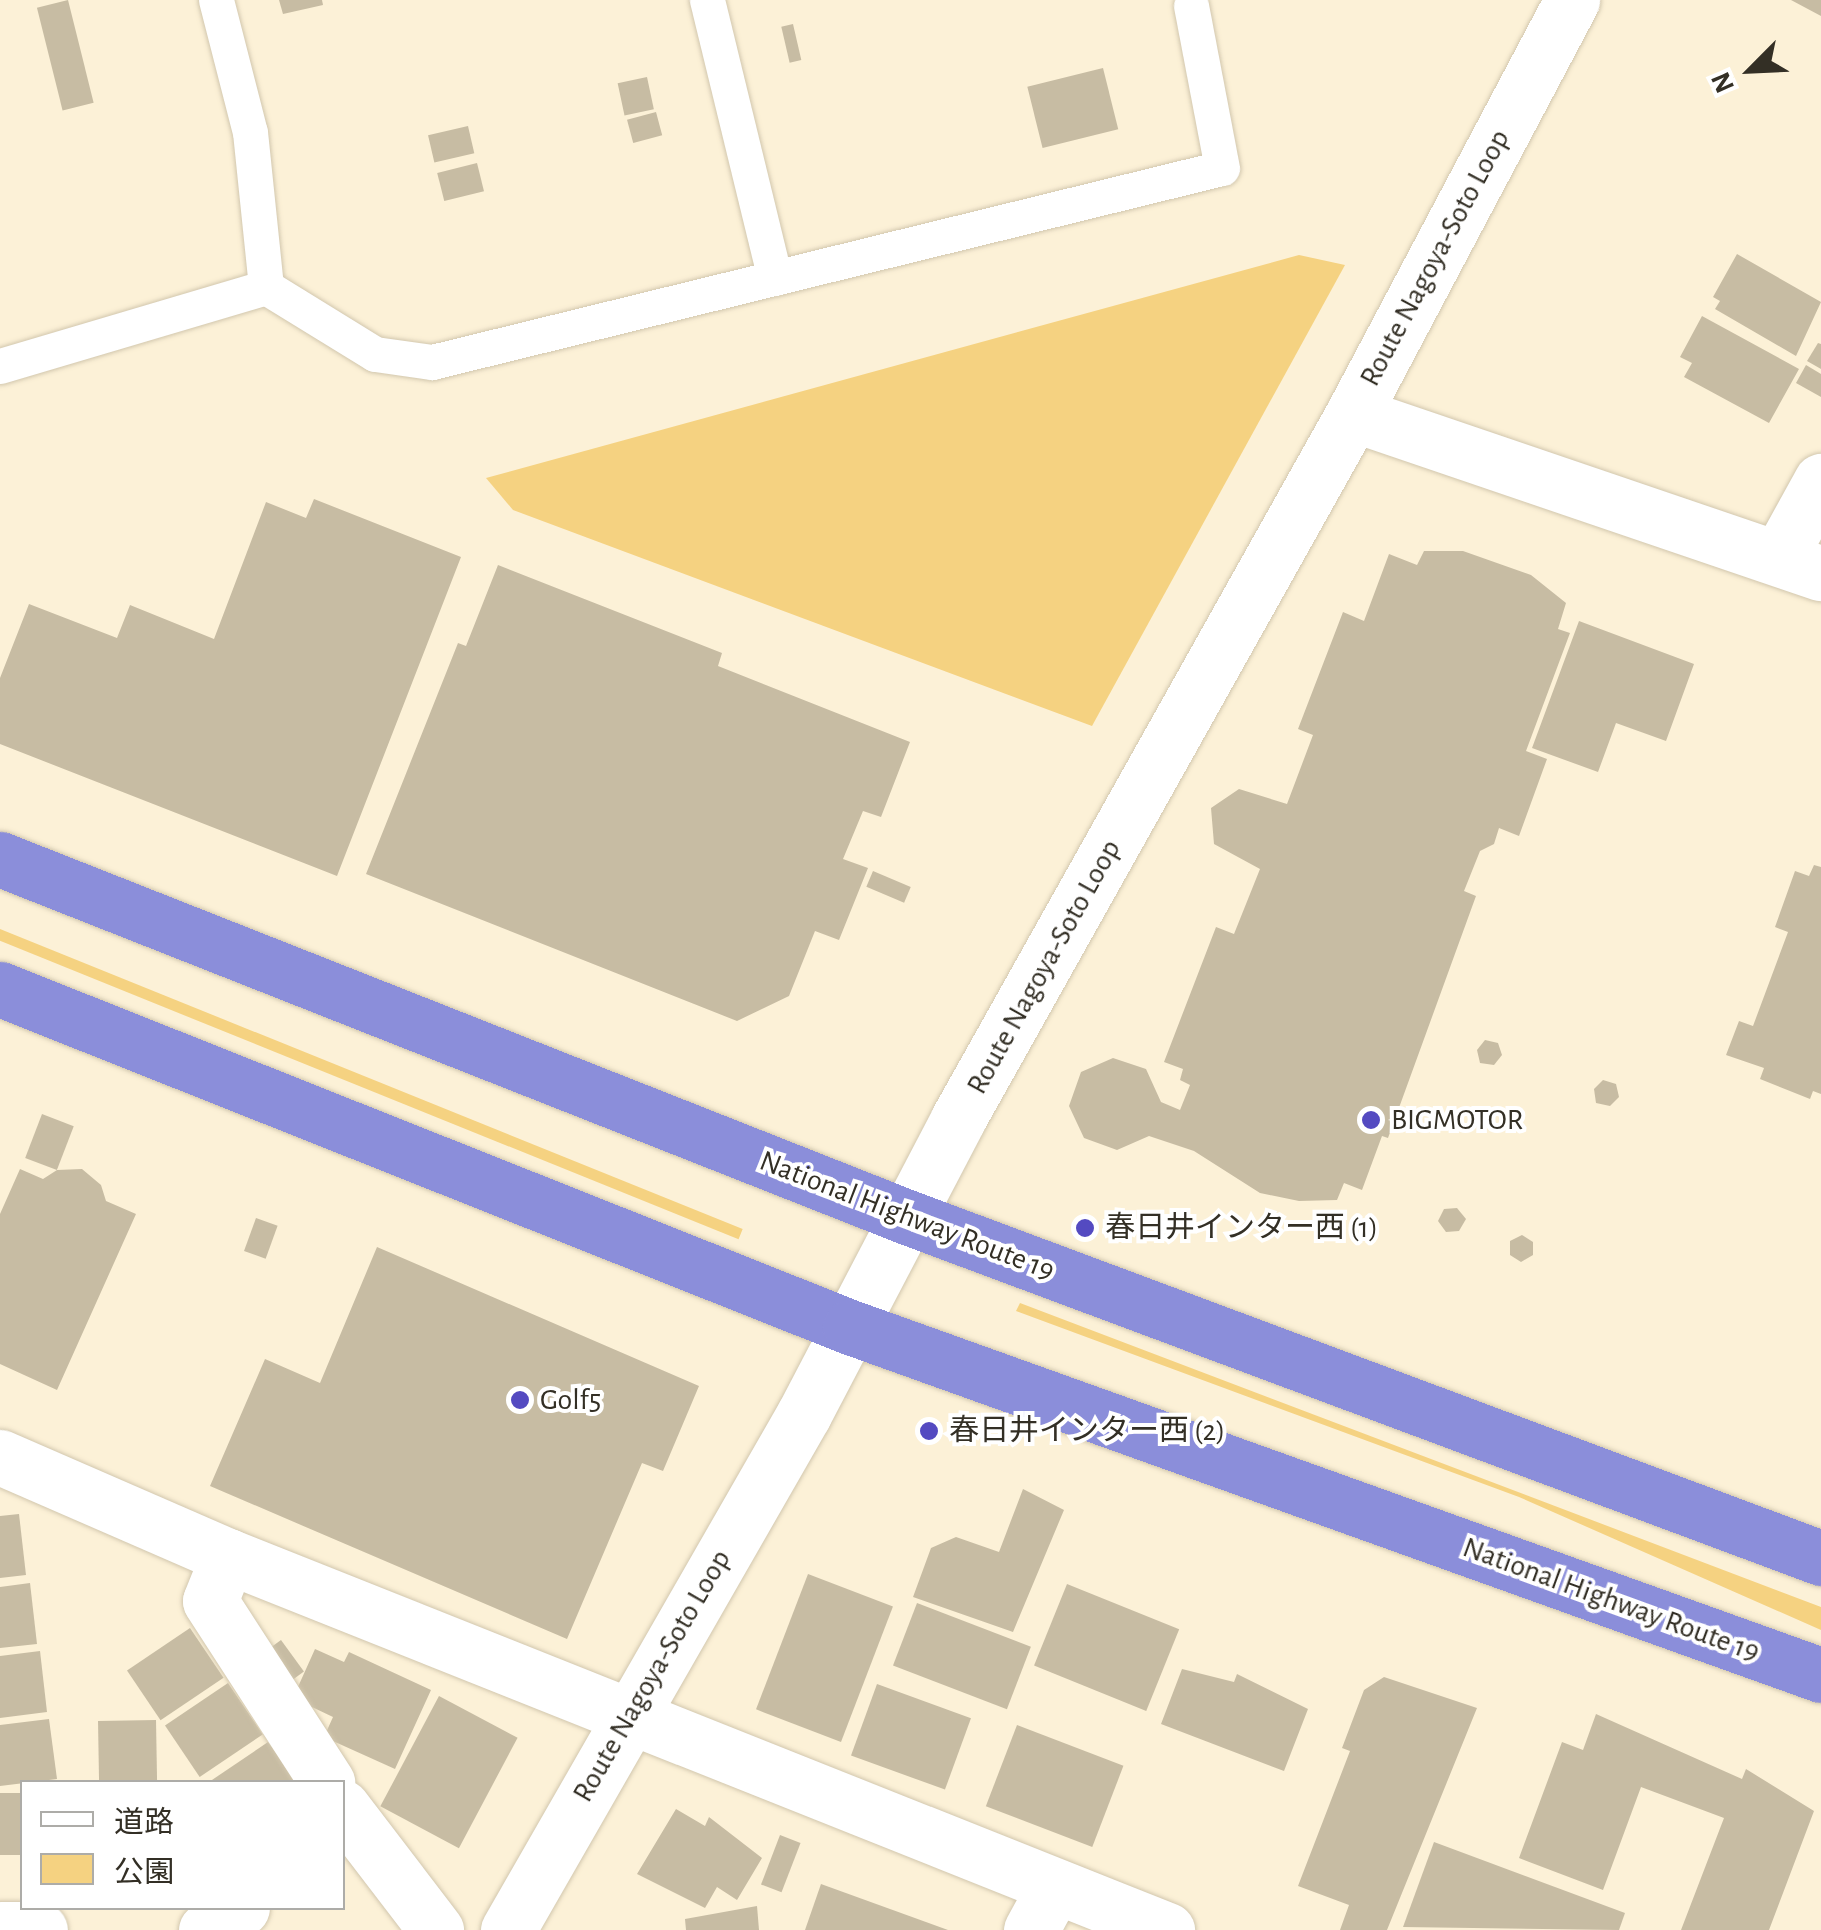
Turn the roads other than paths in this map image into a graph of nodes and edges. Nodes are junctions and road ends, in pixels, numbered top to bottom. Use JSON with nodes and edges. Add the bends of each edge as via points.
{"nodes":[{"id":1,"x":216,"y":0,"type":"edge"},
{"id":2,"x":707,"y":0,"type":"edge"},
{"id":3,"x":1572,"y":0,"type":"edge"},
{"id":4,"x":1191,"y":6,"type":"dead end"},
{"id":5,"x":775,"y":278,"type":"junction"},
{"id":6,"x":266,"y":287,"type":"junction"},
{"id":7,"x":0,"y":366,"type":"edge"},
{"id":8,"x":1353,"y":414,"type":"junction"},
{"id":9,"x":1821,"y":481,"type":"edge"},
{"id":10,"x":1800,"y":565,"type":"edge"},
{"id":11,"x":0,"y":859,"type":"edge"},
{"id":12,"x":0,"y":989,"type":"edge"},
{"id":13,"x":907,"y":1218,"type":"junction"},
{"id":14,"x":850,"y":1327,"type":"junction"},
{"id":15,"x":0,"y":1458,"type":"edge"},
{"id":16,"x":228,"y":1556,"type":"junction"},
{"id":17,"x":1821,"y":1558,"type":"edge"},
{"id":18,"x":1821,"y":1676,"type":"edge"},
{"id":19,"x":626,"y":1716,"type":"junction"},
{"id":20,"x":326,"y":1780,"type":"edge"},
{"id":21,"x":348,"y":1829,"type":"edge"},
{"id":22,"x":1042,"y":1909,"type":"edge"},
{"id":23,"x":239,"y":1910,"type":"edge"},
{"id":24,"x":0,"y":1930,"type":"edge"},
{"id":25,"x":40,"y":1930,"type":"edge"},
{"id":26,"x":206,"y":1930,"type":"edge"},
{"id":27,"x":436,"y":1930,"type":"edge"},
{"id":28,"x":508,"y":1930,"type":"edge"},
{"id":29,"x":1167,"y":1930,"type":"edge"}],
"edges":[{"from":1,"to":6,"type":"lane","via":[[250,132]]},
{"from":2,"to":5,"type":"lane"},
{"from":3,"to":8,"type":"street","name":"Route Nagoya-Soto Loop"},
{"from":4,"to":5,"type":"lane","via":[[1222,168]]},
{"from":5,"to":6,"type":"lane","via":[[432,362],[374,354]]},
{"from":6,"to":7,"type":"lane"},
{"from":8,"to":10,"type":"street"},
{"from":8,"to":13,"type":"street","name":"Route Nagoya-Soto Loop"},
{"from":9,"to":10,"type":"street"},
{"from":11,"to":13,"type":"highway","name":"National Highway Route 19"},
{"from":12,"to":14,"type":"highway","name":"National Highway Route 19"},
{"from":13,"to":14,"type":"street","name":"Route Nagoya-Soto Loop"},
{"from":13,"to":17,"type":"highway","name":"National Highway Route 19"},
{"from":14,"to":18,"type":"highway","name":"National Highway Route 19"},
{"from":14,"to":19,"type":"street","name":"Route Nagoya-Soto Loop"},
{"from":15,"to":16,"type":"street"},
{"from":16,"to":19,"type":"street"},
{"from":16,"to":20,"type":"street","via":[[210,1601]]},
{"from":19,"to":22,"type":"street"},
{"from":19,"to":28,"type":"street","name":"Route Nagoya-Soto Loop"},
{"from":21,"to":27,"type":"street"},
{"from":22,"to":29,"type":"street"},
{"from":23,"to":26,"type":"street"},
{"from":24,"to":25,"type":"street"}]}
